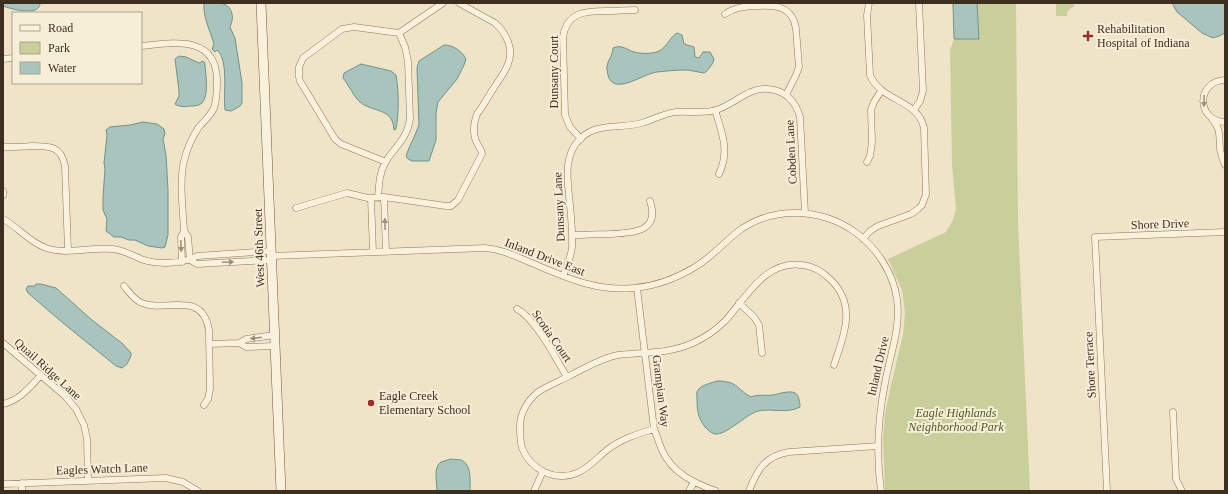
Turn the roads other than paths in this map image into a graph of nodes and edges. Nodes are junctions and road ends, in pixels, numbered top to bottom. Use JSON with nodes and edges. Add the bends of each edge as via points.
{"nodes":[{"id":1,"x":261,"y":3,"type":"edge"},
{"id":2,"x":443,"y":3,"type":"edge"},
{"id":3,"x":459,"y":3,"type":"edge"},
{"id":4,"x":869,"y":3,"type":"edge"},
{"id":5,"x":919,"y":3,"type":"edge"},
{"id":6,"x":635,"y":10,"type":"dead end"},
{"id":7,"x":725,"y":14,"type":"dead end"},
{"id":8,"x":399,"y":33,"type":"junction"},
{"id":9,"x":142,"y":46,"type":"edge"},
{"id":10,"x":1225,"y":80,"type":"edge"},
{"id":11,"x":881,"y":91,"type":"junction"},
{"id":12,"x":786,"y":95,"type":"junction"},
{"id":13,"x":715,"y":110,"type":"junction"},
{"id":14,"x":914,"y":110,"type":"junction"},
{"id":15,"x":1211,"y":117,"type":"junction"},
{"id":16,"x":1225,"y":122,"type":"edge"},
{"id":17,"x":581,"y":139,"type":"junction"},
{"id":18,"x":3,"y":147,"type":"edge"},
{"id":19,"x":386,"y":162,"type":"junction"},
{"id":20,"x":867,"y":162,"type":"dead end"},
{"id":21,"x":1225,"y":165,"type":"edge"},
{"id":22,"x":719,"y":174,"type":"dead end"},
{"id":23,"x":3,"y":191,"type":"edge"},
{"id":24,"x":3,"y":195,"type":"edge"},
{"id":25,"x":378,"y":197,"type":"junction"},
{"id":26,"x":650,"y":201,"type":"dead end"},
{"id":27,"x":296,"y":208,"type":"dead end"},
{"id":28,"x":805,"y":213,"type":"junction"},
{"id":29,"x":3,"y":219,"type":"edge"},
{"id":30,"x":184,"y":231,"type":"junction"},
{"id":31,"x":1225,"y":232,"type":"edge"},
{"id":32,"x":572,"y":235,"type":"junction"},
{"id":33,"x":1096,"y":237,"type":"joint"},
{"id":34,"x":863,"y":239,"type":"junction"},
{"id":35,"x":68,"y":251,"type":"junction"},
{"id":36,"x":386,"y":251,"type":"junction"},
{"id":37,"x":875,"y":251,"type":"joint"},
{"id":38,"x":373,"y":252,"type":"junction"},
{"id":39,"x":271,"y":256,"type":"junction"},
{"id":40,"x":190,"y":260,"type":"junction"},
{"id":41,"x":182,"y":262,"type":"junction"},
{"id":42,"x":563,"y":276,"type":"junction"},
{"id":43,"x":124,"y":286,"type":"dead end"},
{"id":44,"x":637,"y":288,"type":"junction"},
{"id":45,"x":739,"y":303,"type":"junction"},
{"id":46,"x":517,"y":309,"type":"dead end"},
{"id":47,"x":275,"y":335,"type":"junction"},
{"id":48,"x":3,"y":343,"type":"edge"},
{"id":49,"x":240,"y":343,"type":"junction"},
{"id":50,"x":209,"y":344,"type":"junction"},
{"id":51,"x":275,"y":346,"type":"junction"},
{"id":52,"x":645,"y":353,"type":"junction"},
{"id":53,"x":762,"y":353,"type":"dead end"},
{"id":54,"x":834,"y":365,"type":"dead end"},
{"id":55,"x":40,"y":375,"type":"junction"},
{"id":56,"x":567,"y":377,"type":"junction"},
{"id":57,"x":3,"y":404,"type":"edge"},
{"id":58,"x":204,"y":405,"type":"dead end"},
{"id":59,"x":1173,"y":412,"type":"dead end"},
{"id":60,"x":654,"y":429,"type":"junction"},
{"id":61,"x":878,"y":446,"type":"junction"},
{"id":62,"x":542,"y":471,"type":"junction"},
{"id":63,"x":88,"y":481,"type":"junction"},
{"id":64,"x":694,"y":482,"type":"junction"},
{"id":65,"x":22,"y":483,"type":"junction"},
{"id":66,"x":3,"y":484,"type":"edge"},
{"id":67,"x":22,"y":491,"type":"edge"},
{"id":68,"x":198,"y":491,"type":"edge"},
{"id":69,"x":282,"y":491,"type":"edge"},
{"id":70,"x":534,"y":491,"type":"edge"},
{"id":71,"x":689,"y":491,"type":"edge"},
{"id":72,"x":716,"y":491,"type":"edge"},
{"id":73,"x":749,"y":491,"type":"edge"},
{"id":74,"x":881,"y":491,"type":"edge"},
{"id":75,"x":1107,"y":491,"type":"edge"},
{"id":76,"x":1182,"y":491,"type":"edge"}],
"edges":[{"from":1,"to":39,"type":"street","name":"West 46th Street"},
{"from":2,"to":8,"type":"street"},
{"from":3,"to":25,"type":"street","via":[[497,24],[510,45],[507,68],[477,114],[474,123],[475,137],[482,154],[459,198],[451,206]]},
{"from":4,"to":11,"type":"street","via":[[869,73]]},
{"from":5,"to":14,"type":"street","via":[[923,91]]},
{"from":6,"to":17,"type":"street","name":"Dunsany Court","via":[[584,12],[572,19],[565,28],[565,115],[570,127]]},
{"from":7,"to":12,"type":"street","via":[[741,7],[769,5],[782,8],[791,16],[796,24],[799,67]]},
{"from":8,"to":19,"type":"street","via":[[408,61],[410,120],[403,139]]},
{"from":8,"to":19,"type":"street","via":[[354,27],[342,29],[305,57],[299,67],[300,81],[335,139],[341,144]]},
{"from":9,"to":30,"type":"street","via":[[186,43],[198,47],[207,54],[216,70],[215,106],[194,136],[184,162]]},
{"from":10,"to":15,"type":"street","one_way":true,"via":[[1212,84],[1204,93],[1204,107]]},
{"from":11,"to":14,"type":"street"},
{"from":11,"to":20,"type":"street","via":[[872,110],[872,142]]},
{"from":12,"to":13,"type":"street","via":[[773,90],[758,90]]},
{"from":12,"to":28,"type":"street","name":"Cobden Lane","via":[[794,103],[800,117]]},
{"from":13,"to":17,"type":"street","via":[[672,112],[635,125],[599,128]]},
{"from":13,"to":22,"type":"street","via":[[725,148]]},
{"from":14,"to":34,"type":"street","via":[[922,119],[924,128],[926,197],[914,212],[878,226]]},
{"from":15,"to":16,"type":"street"},
{"from":15,"to":21,"type":"street","via":[[1220,134],[1220,149]]},
{"from":17,"to":32,"type":"street","name":"Dunsany Lane","via":[[572,150],[568,165]]},
{"from":18,"to":35,"type":"street","via":[[45,146],[54,148],[63,157]]},
{"from":19,"to":25,"type":"street","via":[[380,177]]},
{"from":23,"to":24,"type":"street"},
{"from":25,"to":27,"type":"street","via":[[347,193]]},
{"from":36,"to":25,"type":"street","one_way":true},
{"from":25,"to":38,"type":"street"},
{"from":26,"to":32,"type":"street","via":[[651,220],[642,230],[631,233]]},
{"from":28,"to":34,"type":"street","name":"Inland Drive East","via":[[837,222]]},
{"from":28,"to":44,"type":"street","name":"Inland Drive East","via":[[787,213],[754,222],[688,271],[665,281]]},
{"from":29,"to":35,"type":"street","via":[[39,245]]},
{"from":30,"to":40,"type":"street","via":[[188,237]]},
{"from":30,"to":41,"type":"street","one_way":true,"via":[[181,237]]},
{"from":31,"to":33,"type":"street","name":"Shore Drive"},
{"from":32,"to":42,"type":"street","name":"Dunsany Lane","via":[[570,259]]},
{"from":33,"to":75,"type":"street","name":"Shore Terrace"},
{"from":34,"to":37,"type":"street","name":"Inland Drive East"},
{"from":35,"to":41,"type":"street","via":[[113,249],[150,262]]},
{"from":36,"to":38,"type":"street","name":"Inland Drive East"},
{"from":36,"to":42,"type":"street","name":"Inland Drive East","via":[[491,248]]},
{"from":37,"to":61,"type":"street","name":"Inland Drive","via":[[891,278],[898,309],[896,340],[881,403]]},
{"from":38,"to":39,"type":"street","name":"Inland Drive East"},
{"from":39,"to":40,"type":"street","name":"Inland Drive East","via":[[197,264]]},
{"from":39,"to":47,"type":"street","name":"West 46th Street"},
{"from":40,"to":41,"type":"street"},
{"from":42,"to":44,"type":"street","name":"Inland Drive East","via":[[599,287]]},
{"from":43,"to":50,"type":"street","via":[[143,303],[186,305],[199,311],[208,325]]},
{"from":44,"to":52,"type":"street","name":"Grampian Way"},
{"from":45,"to":52,"type":"street","via":[[720,325],[699,340],[672,350]]},
{"from":45,"to":53,"type":"street","via":[[759,325]]},
{"from":45,"to":54,"type":"street","via":[[765,276],[777,268],[799,264],[821,271],[840,291],[846,311],[846,329]]},
{"from":46,"to":56,"type":"street","name":"Scotia Court","via":[[532,322]]},
{"from":47,"to":49,"type":"street","one_way":true,"via":[[246,339]]},
{"from":47,"to":51,"type":"street","name":"West 46th Street"},
{"from":48,"to":55,"type":"street","name":"Quail Ridge Lane"},
{"from":49,"to":50,"type":"street"},
{"from":49,"to":51,"type":"street","via":[[246,347]]},
{"from":50,"to":58,"type":"street","via":[[210,389]]},
{"from":51,"to":69,"type":"street","name":"West 46th Street"},
{"from":52,"to":56,"type":"street","via":[[607,358]]},
{"from":52,"to":60,"type":"street","name":"Grampian Way"},
{"from":55,"to":57,"type":"street","via":[[19,398]]},
{"from":55,"to":63,"type":"street","name":"Quail Ridge Lane","via":[[69,400],[84,425]]},
{"from":56,"to":62,"type":"street","via":[[536,394],[528,402],[522,415],[522,446],[530,461]]},
{"from":59,"to":76,"type":"street","via":[[1176,479]]},
{"from":60,"to":62,"type":"street","via":[[620,442],[578,473],[559,476]]},
{"from":60,"to":64,"type":"street","name":"Grampian Way","via":[[668,460]]},
{"from":61,"to":73,"type":"street","via":[[789,452],[778,455],[760,468]]},
{"from":61,"to":74,"type":"street","name":"Inland Drive"},
{"from":62,"to":70,"type":"street"},
{"from":63,"to":65,"type":"street","name":"Eagles Watch Lane"},
{"from":63,"to":68,"type":"street","name":"Eagles Watch Lane","via":[[170,478]]},
{"from":64,"to":71,"type":"street"},
{"from":64,"to":72,"type":"street","name":"Grampian Way"},
{"from":65,"to":66,"type":"street","name":"Eagles Watch Lane"},
{"from":65,"to":67,"type":"street"}]}
